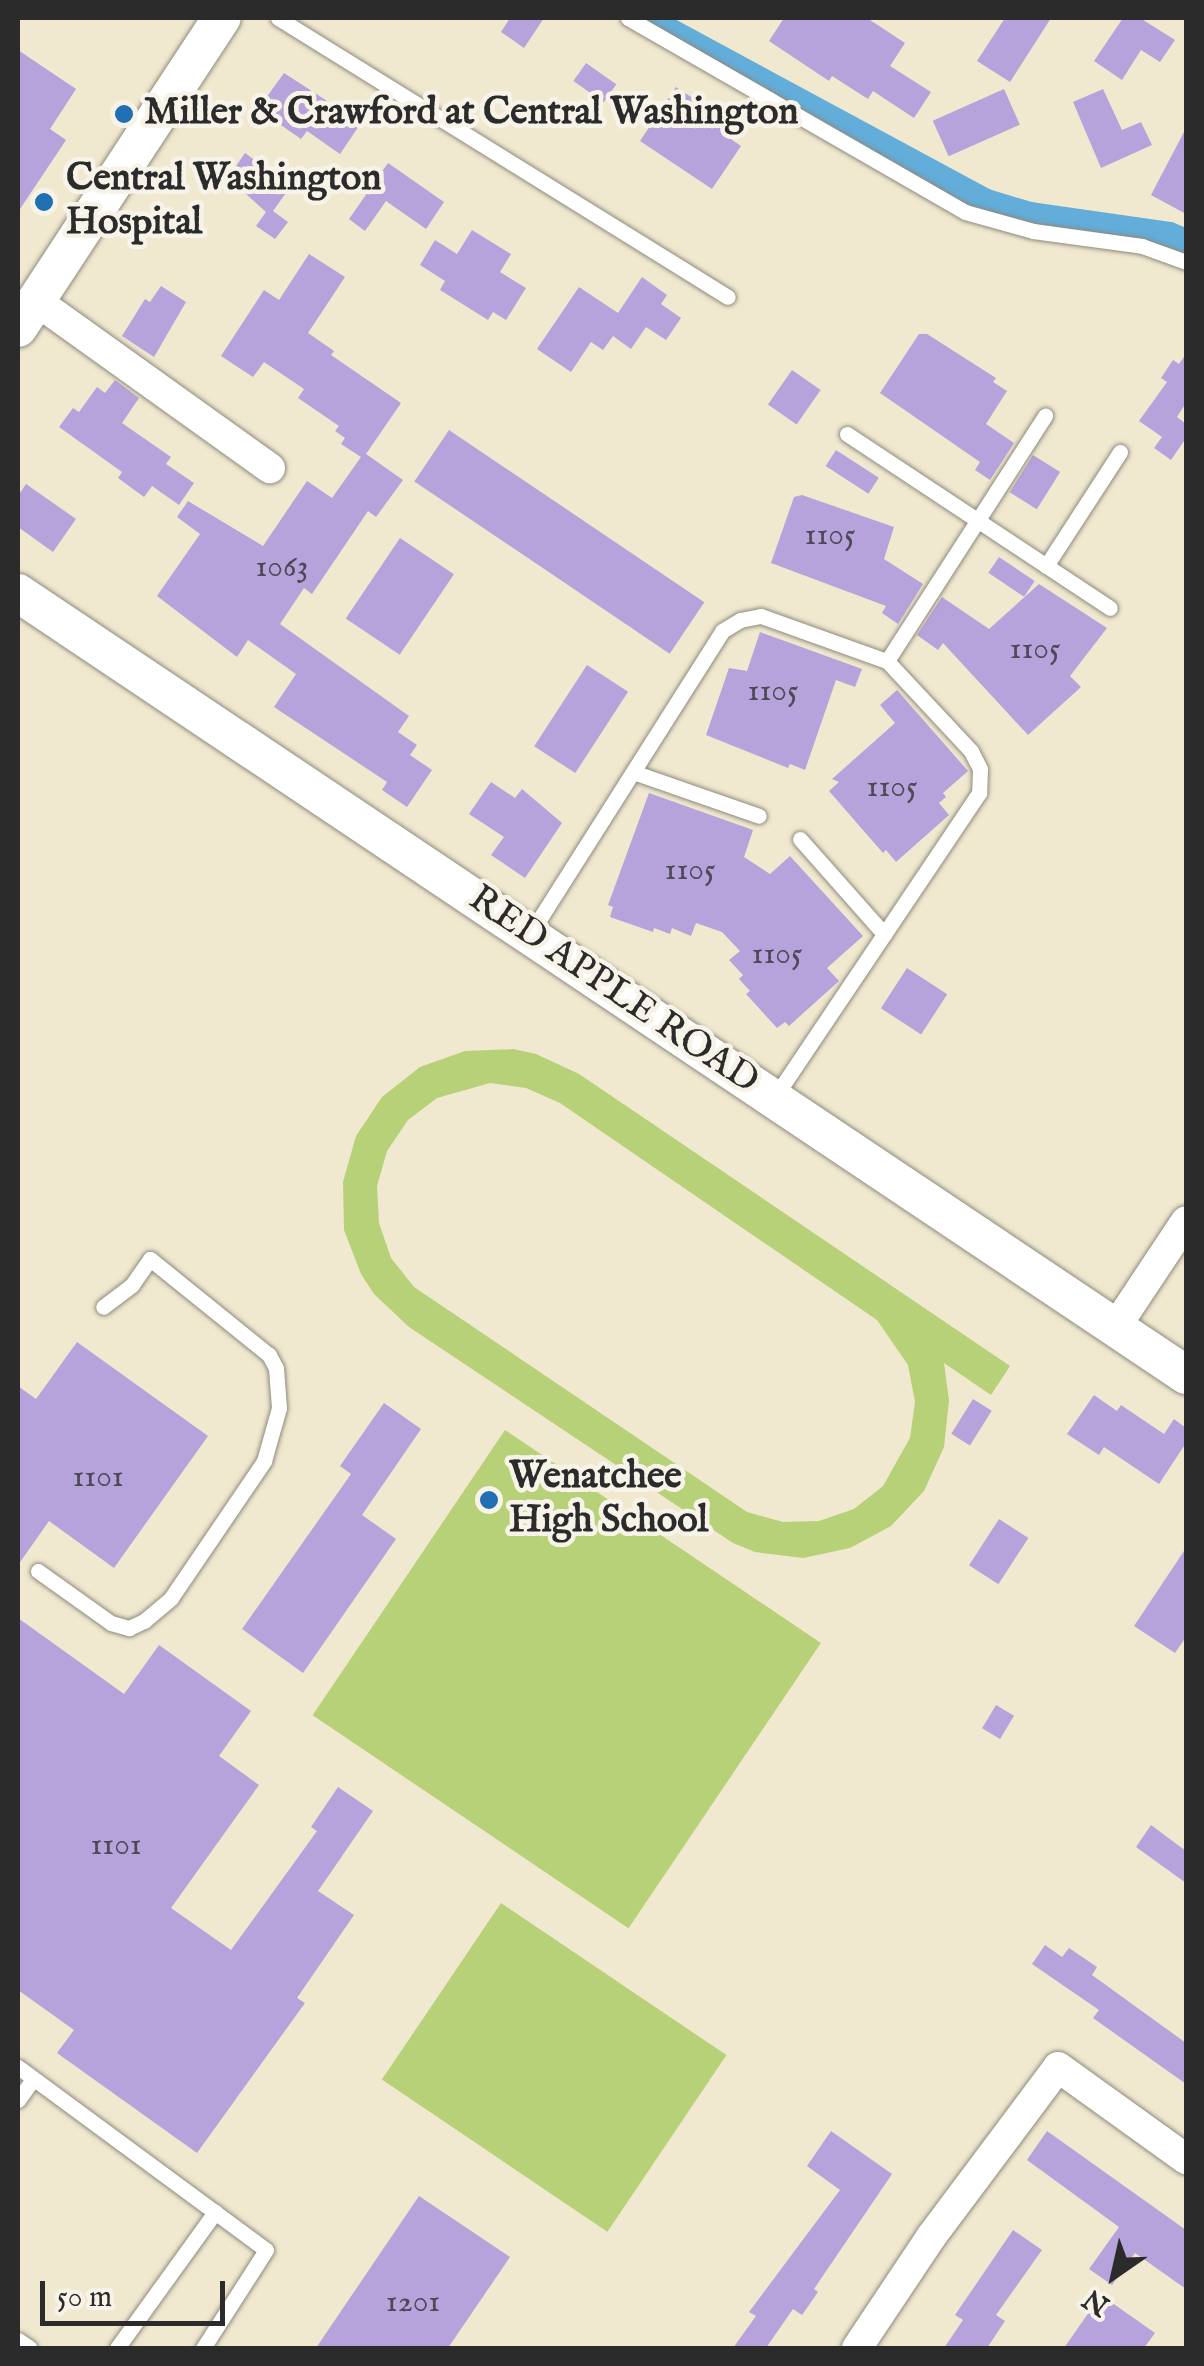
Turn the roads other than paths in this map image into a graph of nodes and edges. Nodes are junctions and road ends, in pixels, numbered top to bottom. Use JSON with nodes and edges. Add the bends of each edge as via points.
{"nodes":[{"id":1,"x":222,"y":18,"type":"edge"},
{"id":2,"x":278,"y":18,"type":"edge"},
{"id":3,"x":628,"y":18,"type":"edge"},
{"id":4,"x":1186,"y":262,"type":"edge"},
{"id":5,"x":728,"y":297,"type":"dead end"},
{"id":6,"x":26,"y":314,"type":"edge"},
{"id":7,"x":1045,"y":416,"type":"dead end"},
{"id":8,"x":847,"y":434,"type":"dead end"},
{"id":9,"x":1120,"y":452,"type":"dead end"},
{"id":10,"x":270,"y":468,"type":"dead end"},
{"id":11,"x":978,"y":521,"type":"junction"},
{"id":12,"x":1046,"y":566,"type":"junction"},
{"id":13,"x":25,"y":595,"type":"edge"},
{"id":14,"x":1110,"y":608,"type":"dead end"},
{"id":15,"x":887,"y":662,"type":"junction"},
{"id":16,"x":633,"y":772,"type":"junction"},
{"id":17,"x":759,"y":816,"type":"dead end"},
{"id":18,"x":800,"y":839,"type":"dead end"},
{"id":19,"x":529,"y":934,"type":"junction"},
{"id":20,"x":884,"y":934,"type":"junction"},
{"id":21,"x":773,"y":1098,"type":"junction"},
{"id":22,"x":1186,"y":1221,"type":"edge"},
{"id":23,"x":103,"y":1307,"type":"dead end"},
{"id":24,"x":1116,"y":1328,"type":"junction"},
{"id":25,"x":1186,"y":1375,"type":"edge"},
{"id":26,"x":38,"y":1571,"type":"dead end"},
{"id":27,"x":18,"y":2068,"type":"edge"},
{"id":28,"x":33,"y":2079,"type":"junction"},
{"id":29,"x":18,"y":2100,"type":"edge"},
{"id":30,"x":1186,"y":2159,"type":"edge"},
{"id":31,"x":215,"y":2212,"type":"junction"},
{"id":32,"x":18,"y":2340,"type":"edge"},
{"id":33,"x":30,"y":2348,"type":"edge"},
{"id":34,"x":118,"y":2348,"type":"edge"},
{"id":35,"x":202,"y":2348,"type":"edge"},
{"id":36,"x":857,"y":2348,"type":"edge"}],
"edges":[{"from":1,"to":6,"type":"street"},
{"from":2,"to":5,"type":"lane"},
{"from":3,"to":4,"type":"lane","via":[[965,212],[1032,231],[1142,246]]},
{"from":6,"to":10,"type":"street"},
{"from":7,"to":11,"type":"lane"},
{"from":8,"to":11,"type":"lane"},
{"from":9,"to":12,"type":"lane"},
{"from":11,"to":12,"type":"lane"},
{"from":11,"to":15,"type":"lane"},
{"from":12,"to":14,"type":"lane"},
{"from":13,"to":19,"type":"street","name":"RED APPLE ROAD"},
{"from":15,"to":16,"type":"lane","via":[[760,616],[740,620],[722,631]]},
{"from":15,"to":20,"type":"lane","via":[[971,750],[980,793]]},
{"from":16,"to":17,"type":"lane"},
{"from":16,"to":19,"type":"lane"},
{"from":18,"to":20,"type":"lane"},
{"from":19,"to":21,"type":"street","name":"RED APPLE ROAD"},
{"from":20,"to":21,"type":"lane"},
{"from":21,"to":24,"type":"street","name":"RED APPLE ROAD"},
{"from":22,"to":24,"type":"street"},
{"from":23,"to":26,"type":"lane","via":[[132,1285],[150,1259],[269,1356],[279,1408],[264,1461],[170,1598],[144,1620],[129,1628],[112,1623]]},
{"from":24,"to":25,"type":"street","name":"RED APPLE ROAD"},
{"from":27,"to":28,"type":"lane"},
{"from":28,"to":29,"type":"lane"},
{"from":28,"to":31,"type":"lane"},
{"from":30,"to":36,"type":"street","via":[[1058,2067]]},
{"from":31,"to":34,"type":"lane"},
{"from":31,"to":35,"type":"lane","via":[[266,2250]]},
{"from":32,"to":33,"type":"lane"}]}
